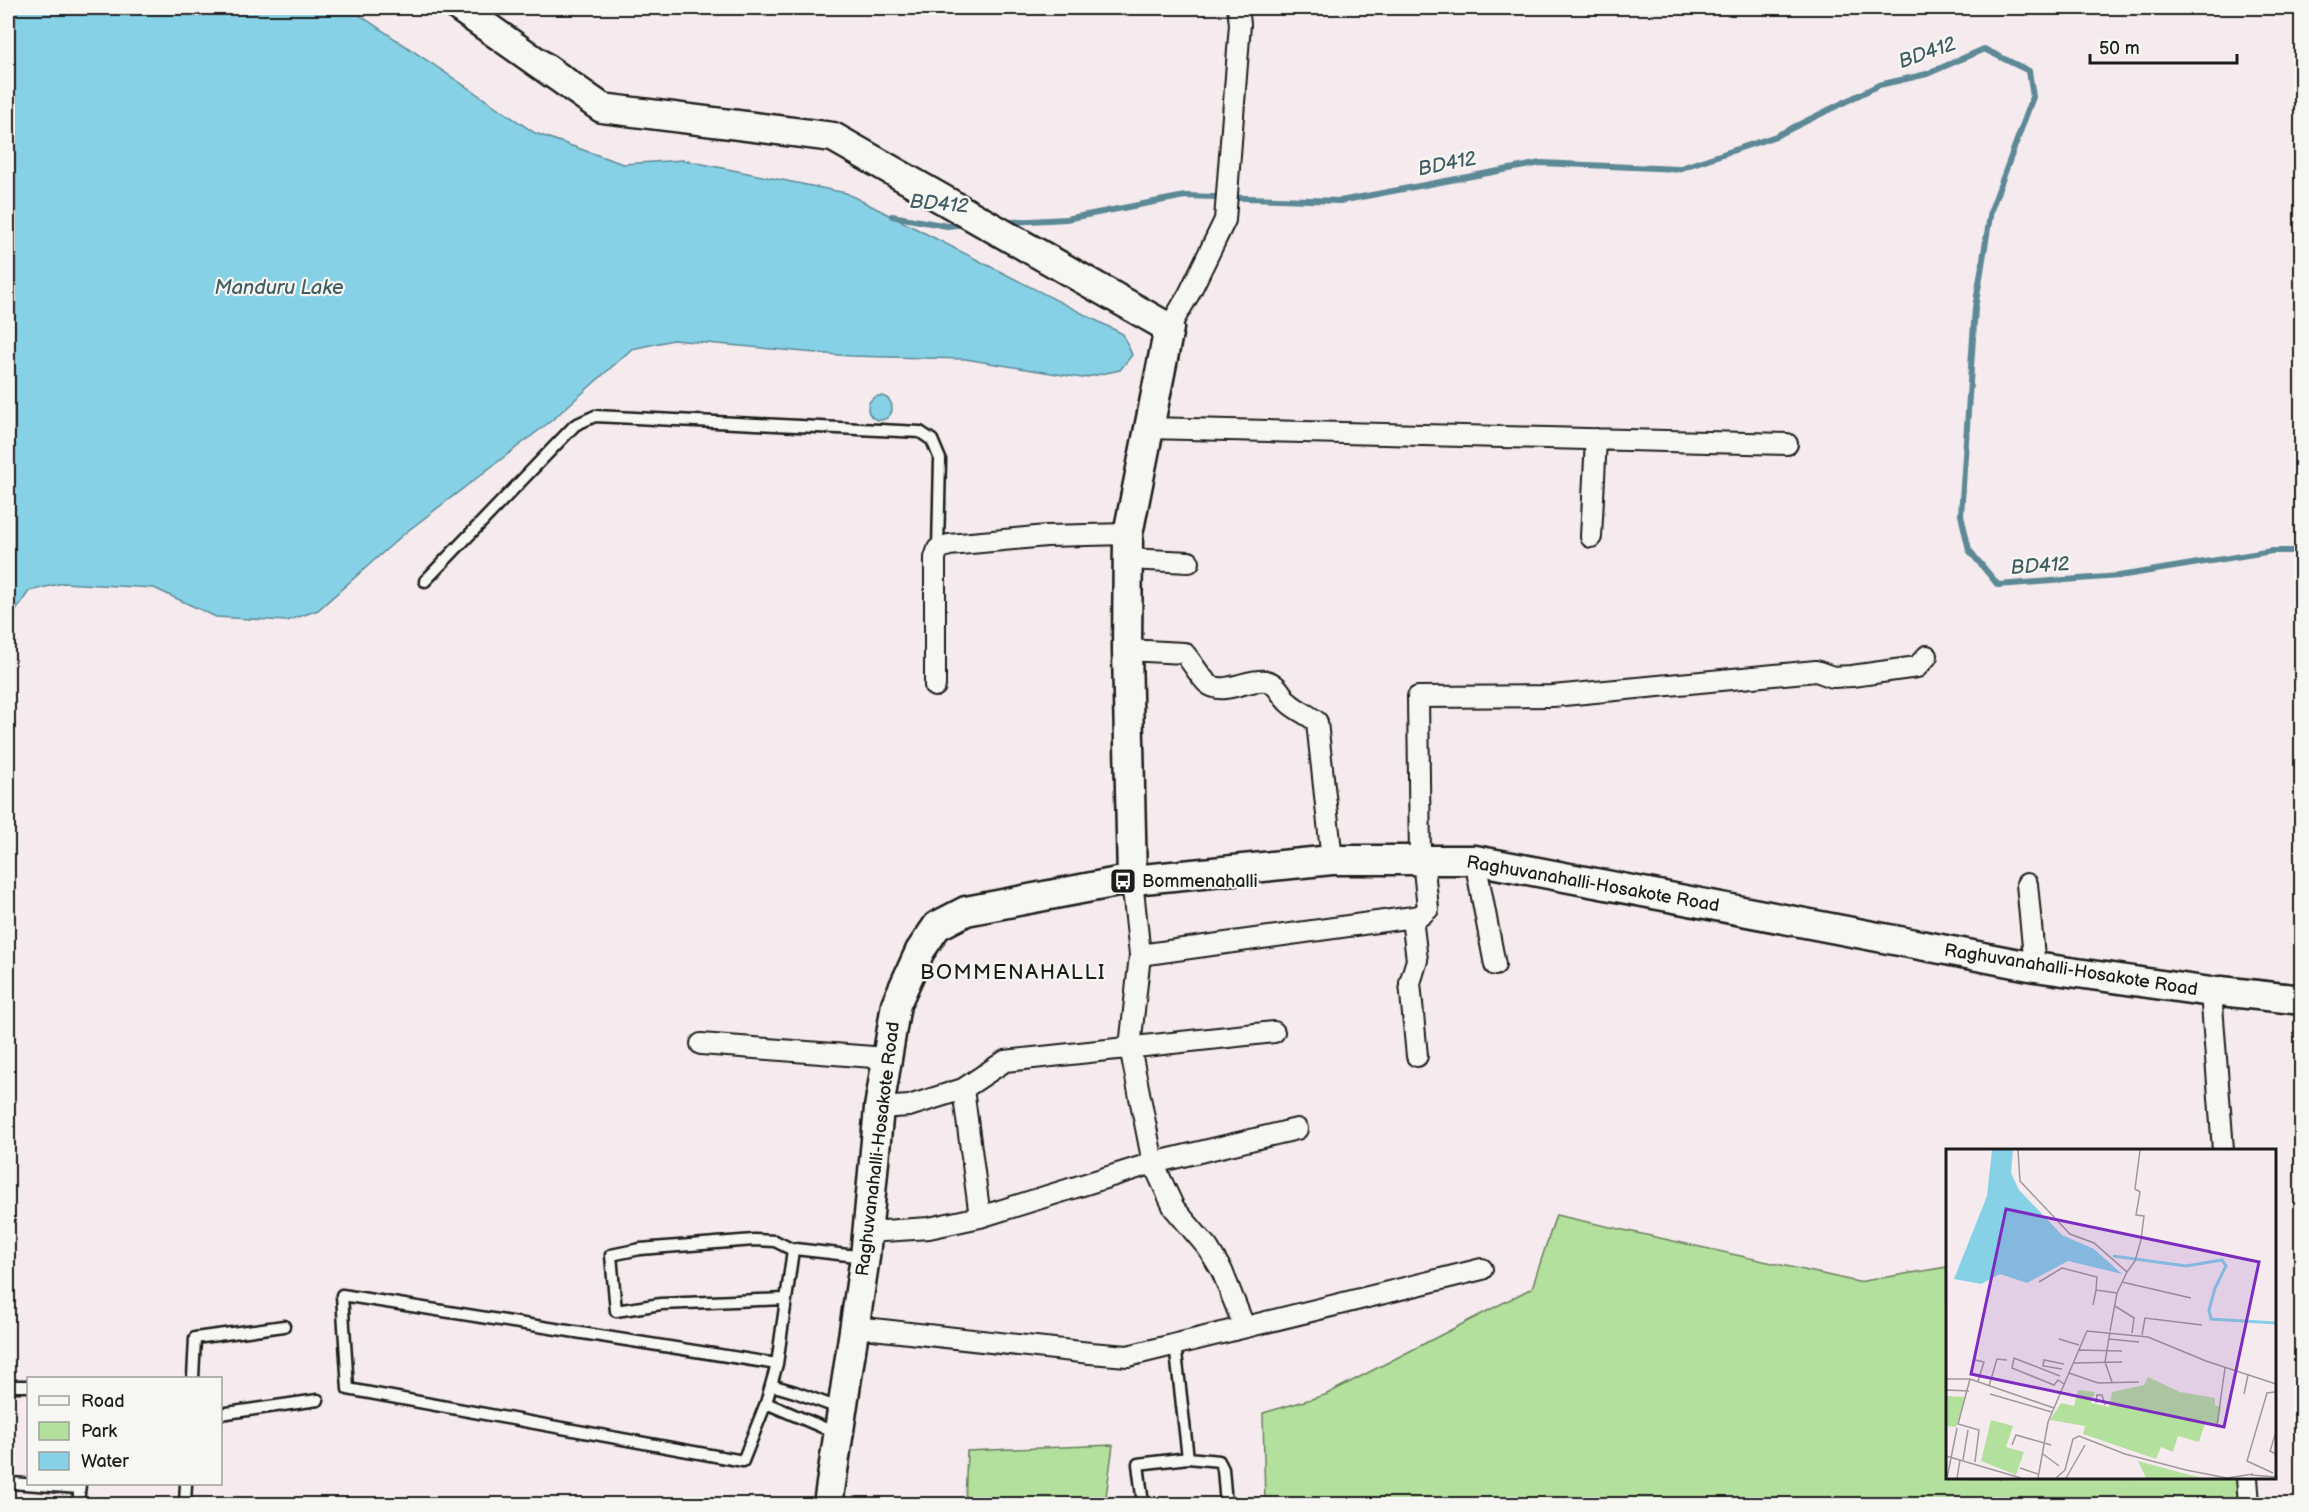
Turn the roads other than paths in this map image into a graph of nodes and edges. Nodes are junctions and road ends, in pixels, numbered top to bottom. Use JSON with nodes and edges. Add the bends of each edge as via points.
{"nodes":[{"id":1,"x":460,"y":8,"type":"edge"},
{"id":2,"x":1238,"y":8,"type":"edge"},
{"id":3,"x":1169,"y":328,"type":"junction"},
{"id":4,"x":1148,"y":428,"type":"junction"},
{"id":5,"x":1596,"y":439,"type":"junction"},
{"id":6,"x":1787,"y":444,"type":"dead end"},
{"id":7,"x":1591,"y":537,"type":"dead end"},
{"id":8,"x":1128,"y":547,"type":"junction"},
{"id":9,"x":938,"y":549,"type":"junction"},
{"id":10,"x":1189,"y":562,"type":"dead end"},
{"id":11,"x":425,"y":581,"type":"dead end"},
{"id":12,"x":1132,"y":650,"type":"junction"},
{"id":13,"x":1928,"y":656,"type":"dead end"},
{"id":14,"x":935,"y":686,"type":"dead end"},
{"id":15,"x":1421,"y":859,"type":"junction"},
{"id":16,"x":1332,"y":860,"type":"junction"},
{"id":17,"x":1475,"y":860,"type":"junction"},
{"id":18,"x":1132,"y":880,"type":"junction"},
{"id":19,"x":2027,"y":884,"type":"dead end"},
{"id":20,"x":1412,"y":918,"type":"junction"},
{"id":21,"x":1140,"y":955,"type":"junction"},
{"id":22,"x":1495,"y":964,"type":"dead end"},
{"id":23,"x":2035,"y":967,"type":"junction"},
{"id":24,"x":2211,"y":992,"type":"junction"},
{"id":25,"x":2301,"y":1000,"type":"edge"},
{"id":26,"x":1274,"y":1032,"type":"dead end"},
{"id":27,"x":701,"y":1044,"type":"dead end"},
{"id":28,"x":1130,"y":1047,"type":"junction"},
{"id":29,"x":1417,"y":1056,"type":"dead end"},
{"id":30,"x":886,"y":1058,"type":"junction"},
{"id":31,"x":963,"y":1089,"type":"junction"},
{"id":32,"x":879,"y":1108,"type":"junction"},
{"id":33,"x":1297,"y":1129,"type":"dead end"},
{"id":34,"x":2223,"y":1149,"type":"edge"},
{"id":35,"x":1153,"y":1163,"type":"junction"},
{"id":36,"x":980,"y":1217,"type":"junction"},
{"id":37,"x":866,"y":1244,"type":"junction"},
{"id":38,"x":792,"y":1250,"type":"junction"},
{"id":39,"x":1482,"y":1269,"type":"dead end"},
{"id":40,"x":786,"y":1299,"type":"junction"},
{"id":41,"x":284,"y":1326,"type":"dead end"},
{"id":42,"x":1244,"y":1326,"type":"junction"},
{"id":43,"x":855,"y":1328,"type":"junction"},
{"id":44,"x":1175,"y":1344,"type":"junction"},
{"id":45,"x":777,"y":1364,"type":"junction"},
{"id":46,"x":193,"y":1377,"type":"edge"},
{"id":47,"x":771,"y":1385,"type":"junction"},
{"id":48,"x":8,"y":1386,"type":"edge"},
{"id":49,"x":27,"y":1386,"type":"edge"},
{"id":50,"x":318,"y":1400,"type":"dead end"},
{"id":51,"x":766,"y":1402,"type":"junction"},
{"id":52,"x":222,"y":1414,"type":"edge"},
{"id":53,"x":840,"y":1422,"type":"junction"},
{"id":54,"x":1188,"y":1458,"type":"junction"},
{"id":55,"x":2247,"y":1479,"type":"edge"},
{"id":56,"x":11,"y":1484,"type":"dead end"},
{"id":57,"x":27,"y":1484,"type":"edge"},
{"id":58,"x":45,"y":1485,"type":"edge"},
{"id":59,"x":186,"y":1485,"type":"edge"},
{"id":60,"x":79,"y":1486,"type":"edge"},
{"id":61,"x":78,"y":1504,"type":"edge"},
{"id":62,"x":185,"y":1504,"type":"edge"},
{"id":63,"x":828,"y":1504,"type":"edge"},
{"id":64,"x":1143,"y":1504,"type":"edge"},
{"id":65,"x":1226,"y":1504,"type":"edge"},
{"id":66,"x":2249,"y":1504,"type":"edge"}],
"edges":[{"from":1,"to":3,"type":"main road","via":[[602,108],[833,137]]},
{"from":2,"to":3,"type":"street","via":[[1225,220]]},
{"from":3,"to":4,"type":"main road"},
{"from":4,"to":5,"type":"street"},
{"from":4,"to":8,"type":"main road"},
{"from":5,"to":6,"type":"street"},
{"from":5,"to":7,"type":"street"},
{"from":8,"to":9,"type":"street","via":[[1046,536]]},
{"from":8,"to":10,"type":"street"},
{"from":8,"to":12,"type":"main road"},
{"from":9,"to":11,"type":"lane","via":[[940,459],[932,440],[920,432],[595,416],[575,425]]},
{"from":9,"to":14,"type":"street"},
{"from":12,"to":16,"type":"street","via":[[1185,653],[1200,675],[1217,689],[1267,681],[1278,687],[1289,703],[1317,722]]},
{"from":12,"to":18,"type":"main road"},
{"from":13,"to":15,"type":"street","via":[[1917,667],[1852,676],[1833,677],[1815,671],[1553,696],[1418,697]]},
{"from":15,"to":16,"type":"main road","name":"Raghuvanahalli-Hosakote Road"},
{"from":15,"to":17,"type":"main road","name":"Raghuvanahalli-Hosakote Road"},
{"from":15,"to":20,"type":"street","via":[[1428,909]]},
{"from":16,"to":18,"type":"main road","name":"Raghuvanahalli-Hosakote Road"},
{"from":17,"to":22,"type":"street"},
{"from":17,"to":23,"type":"main road","name":"Raghuvanahalli-Hosakote Road"},
{"from":18,"to":21,"type":"street"},
{"from":18,"to":30,"type":"main road","name":"Raghuvanahalli-Hosakote Road","via":[[966,911],[937,926],[920,951],[896,1004]]},
{"from":19,"to":23,"type":"street"},
{"from":20,"to":21,"type":"street"},
{"from":20,"to":29,"type":"street","via":[[1417,960],[1410,983]]},
{"from":21,"to":28,"type":"street"},
{"from":23,"to":24,"type":"main road","name":"Raghuvanahalli-Hosakote Road"},
{"from":24,"to":25,"type":"main road","name":"Raghuvanahalli-Hosakote Road"},
{"from":24,"to":34,"type":"street"},
{"from":26,"to":28,"type":"street"},
{"from":27,"to":30,"type":"street"},
{"from":28,"to":31,"type":"street","via":[[1005,1061]]},
{"from":28,"to":35,"type":"street"},
{"from":30,"to":32,"type":"main road","name":"Raghuvanahalli-Hosakote Road"},
{"from":31,"to":32,"type":"street","via":[[909,1106]]},
{"from":31,"to":36,"type":"street"},
{"from":32,"to":37,"type":"main road","name":"Raghuvanahalli-Hosakote Road"},
{"from":33,"to":35,"type":"street"},
{"from":35,"to":36,"type":"street"},
{"from":35,"to":42,"type":"street","via":[[1174,1208],[1222,1271]]},
{"from":36,"to":37,"type":"street"},
{"from":37,"to":38,"type":"lane"},
{"from":37,"to":43,"type":"main road","name":"Raghuvanahalli-Hosakote Road"},
{"from":38,"to":40,"type":"lane"},
{"from":38,"to":40,"type":"lane","via":[[775,1241],[754,1240],[611,1255],[616,1311],[661,1304]]},
{"from":39,"to":42,"type":"street"},
{"from":40,"to":45,"type":"lane"},
{"from":41,"to":46,"type":"lane","via":[[195,1338]]},
{"from":42,"to":44,"type":"street"},
{"from":43,"to":44,"type":"street","via":[[1128,1356]]},
{"from":43,"to":53,"type":"main road","name":"Raghuvanahalli-Hosakote Road"},
{"from":44,"to":54,"type":"lane"},
{"from":45,"to":47,"type":"lane"},
{"from":45,"to":51,"type":"lane","via":[[342,1295],[348,1389],[743,1461]]},
{"from":47,"to":51,"type":"lane"},
{"from":47,"to":53,"type":"lane","via":[[795,1392]]},
{"from":48,"to":49,"type":"lane"},
{"from":50,"to":52,"type":"lane"},
{"from":51,"to":53,"type":"lane"},
{"from":53,"to":63,"type":"main road","name":"Raghuvanahalli-Hosakote Road"},
{"from":54,"to":64,"type":"lane","via":[[1138,1464]]},
{"from":54,"to":65,"type":"lane","via":[[1219,1461]]},
{"from":55,"to":66,"type":"street"},
{"from":56,"to":57,"type":"lane"},
{"from":58,"to":60,"type":"lane"},
{"from":59,"to":62,"type":"lane"},
{"from":60,"to":61,"type":"lane"}]}
